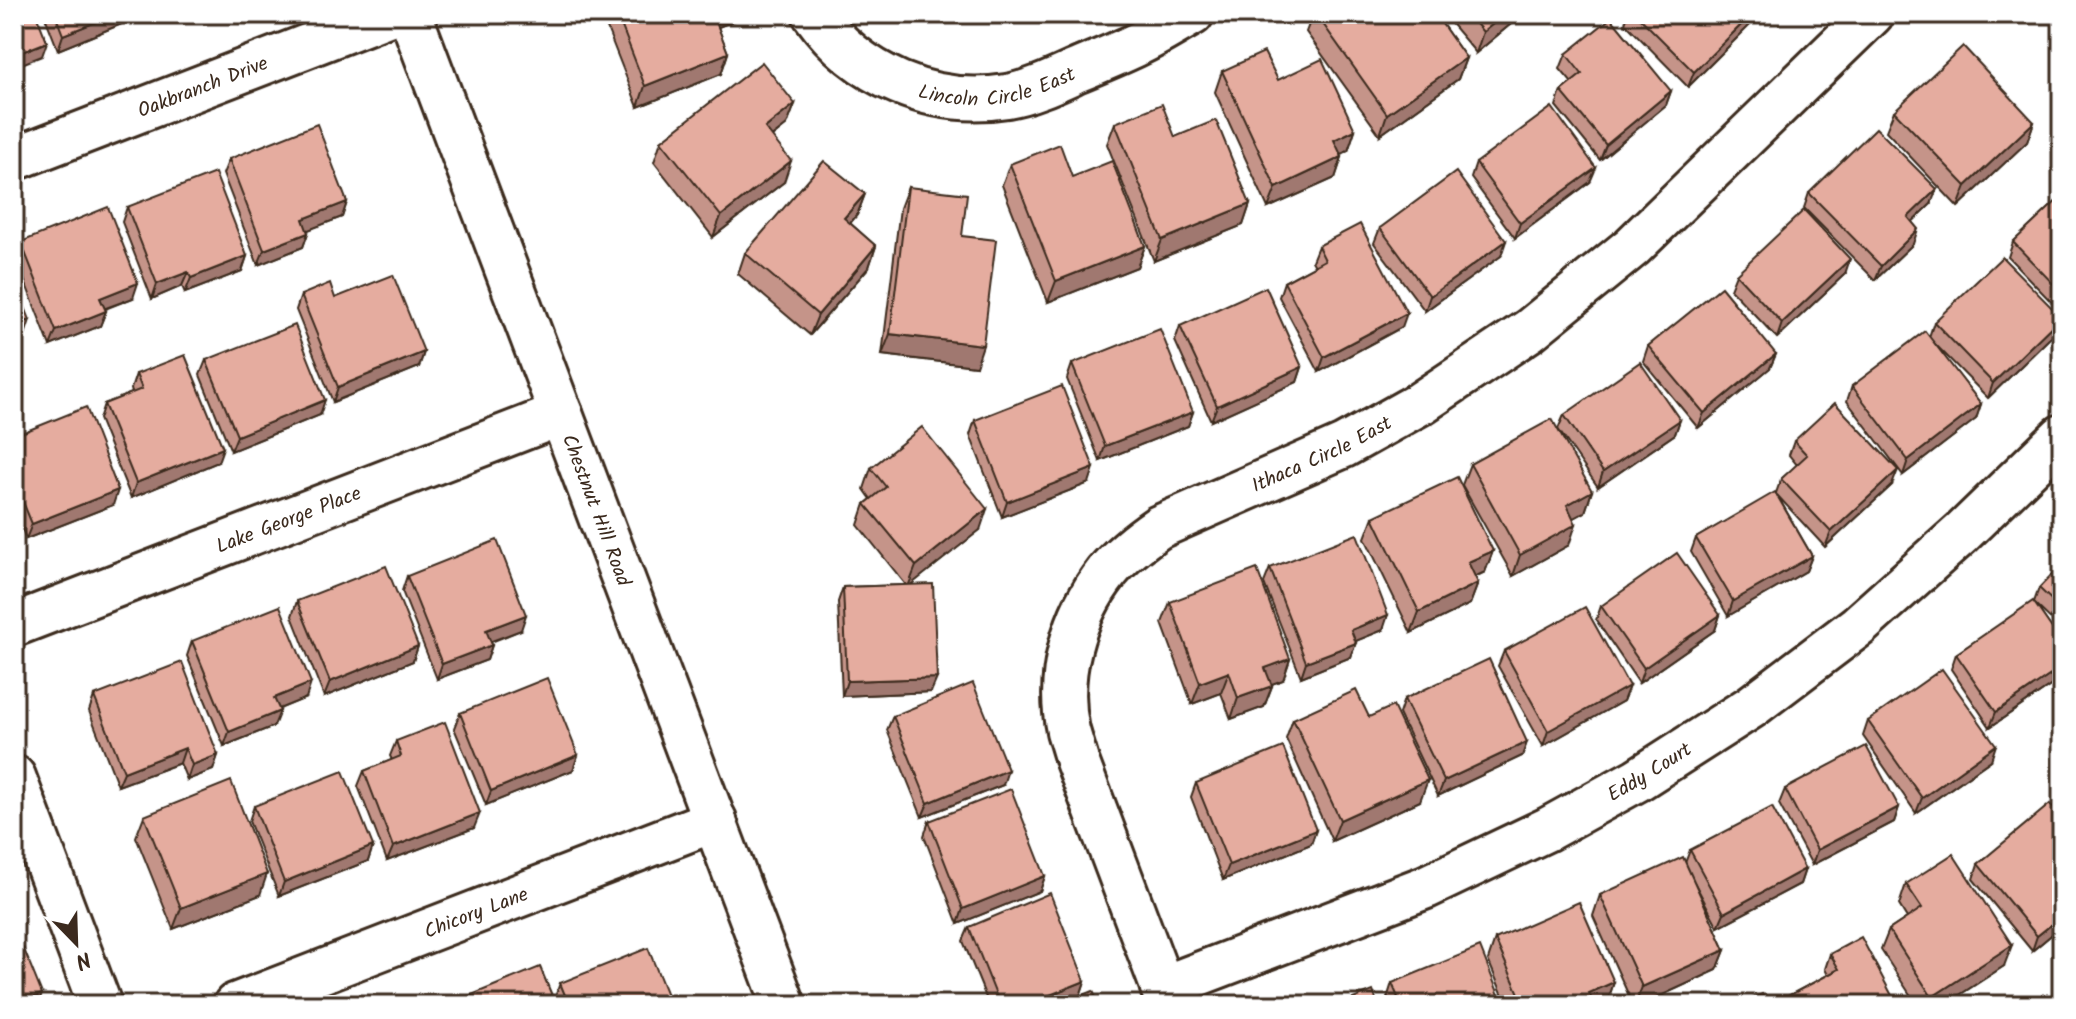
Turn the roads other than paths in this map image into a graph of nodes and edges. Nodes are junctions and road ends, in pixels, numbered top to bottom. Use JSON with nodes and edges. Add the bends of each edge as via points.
{"nodes":[{"id":1,"x":390,"y":14,"type":"edge"},
{"id":2,"x":410,"y":14,"type":"edge"},
{"id":3,"x":814,"y":14,"type":"edge"},
{"id":4,"x":1192,"y":14,"type":"edge"},
{"id":5,"x":1872,"y":14,"type":"edge"},
{"id":6,"x":14,"y":159,"type":"edge"},
{"id":7,"x":561,"y":414,"type":"junction"},
{"id":8,"x":2062,"y":436,"type":"edge"},
{"id":9,"x":14,"y":625,"type":"edge"},
{"id":10,"x":14,"y":777,"type":"edge"},
{"id":11,"x":715,"y":820,"type":"junction"},
{"id":12,"x":1166,"y":996,"type":"edge"},
{"id":13,"x":100,"y":1005,"type":"edge"},
{"id":14,"x":235,"y":1005,"type":"edge"},
{"id":15,"x":784,"y":1005,"type":"edge"}],
"edges":[{"from":1,"to":6,"type":"street","name":"Oakbranch Drive"},
{"from":2,"to":7,"type":"street","name":"Chestnut Hill Road"},
{"from":3,"to":4,"type":"street","name":"Lincoln Circle East","via":[[851,55],[878,74],[909,88],[975,99],[1042,86],[1138,45]]},
{"from":5,"to":12,"type":"street","name":"Ithaca Circle East","via":[[1632,247],[1530,330],[1421,403],[1344,446],[1159,527],[1108,571],[1075,629],[1064,695],[1068,728]]},
{"from":7,"to":9,"type":"street","name":"Lake George Place"},
{"from":7,"to":11,"type":"street","name":"Chestnut Hill Road"},
{"from":8,"to":12,"type":"street","name":"Eddy Court","via":[[1858,626],[1751,707],[1637,780],[1426,887]]},
{"from":10,"to":13,"type":"street"},
{"from":11,"to":14,"type":"street","name":"Chicory Lane"},
{"from":11,"to":15,"type":"street","name":"Chestnut Hill Road"}]}
